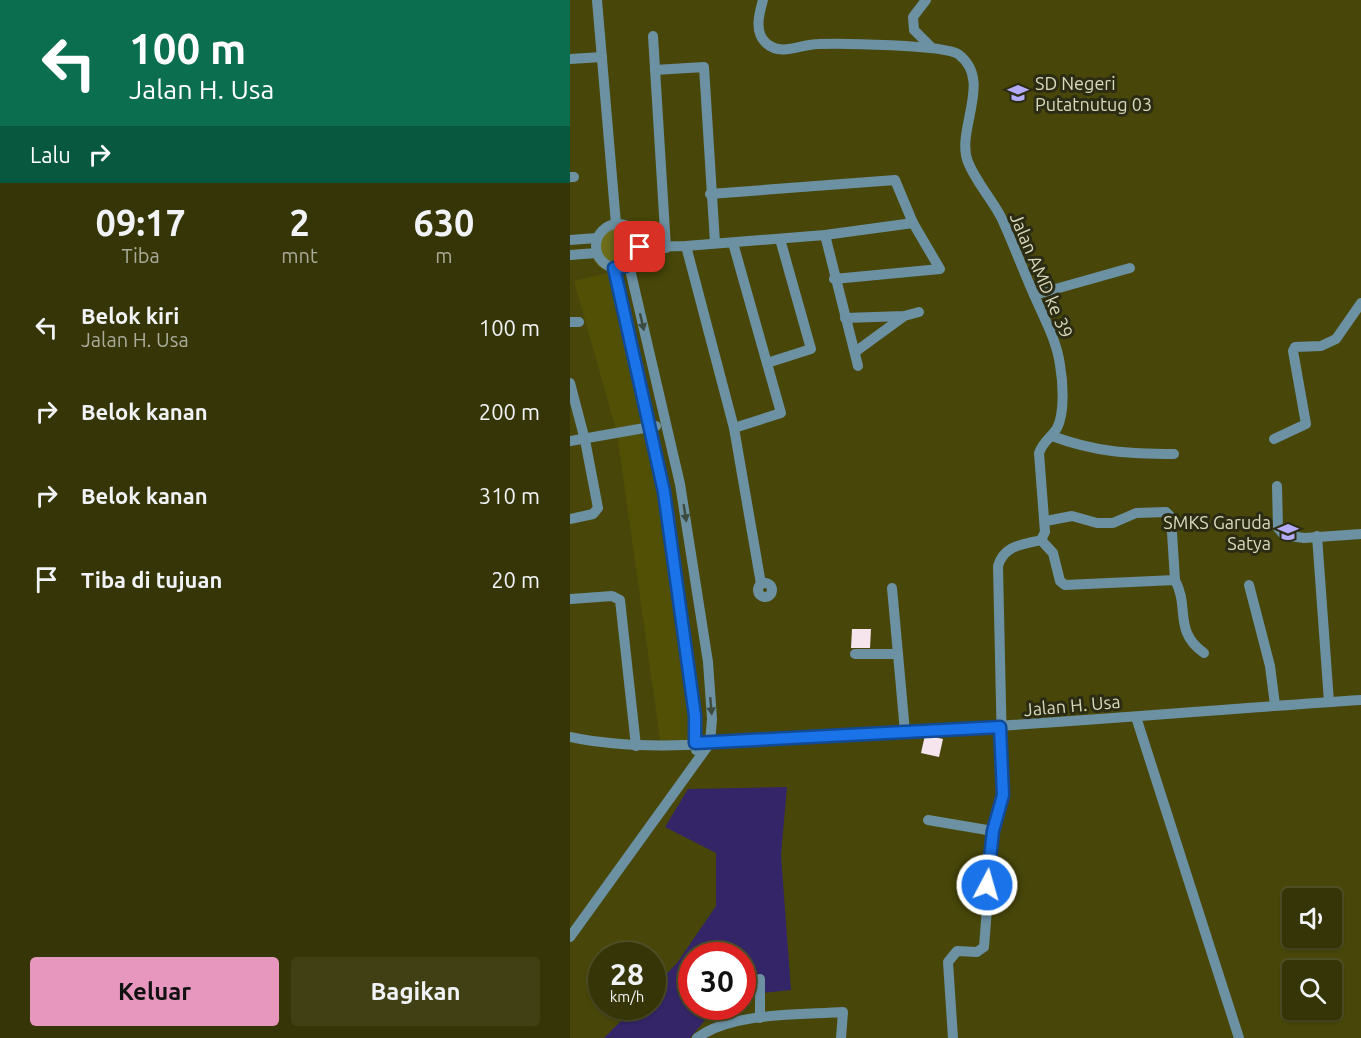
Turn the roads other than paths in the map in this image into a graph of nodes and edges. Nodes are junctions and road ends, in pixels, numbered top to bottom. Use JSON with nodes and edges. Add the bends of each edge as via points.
{"nodes":[{"id":1,"x":597,"y":0,"type":"edge"},
{"id":2,"x":763,"y":0,"type":"edge"},
{"id":3,"x":926,"y":0,"type":"edge"},
{"id":4,"x":653,"y":36,"type":"dead end"},
{"id":5,"x":931,"y":46,"type":"junction"},
{"id":6,"x":602,"y":57,"type":"junction"},
{"id":7,"x":570,"y":59,"type":"edge"},
{"id":8,"x":655,"y":70,"type":"junction"},
{"id":9,"x":710,"y":194,"type":"junction"},
{"id":10,"x":913,"y":223,"type":"junction"},
{"id":11,"x":616,"y":224,"type":"junction"},
{"id":12,"x":825,"y":235,"type":"junction"},
{"id":13,"x":597,"y":238,"type":"junction"},
{"id":14,"x":780,"y":239,"type":"junction"},
{"id":15,"x":570,"y":240,"type":"edge"},
{"id":16,"x":715,"y":243,"type":"junction"},
{"id":17,"x":733,"y":243,"type":"junction"},
{"id":18,"x":686,"y":246,"type":"junction"},
{"id":19,"x":640,"y":247,"type":"junction"},
{"id":20,"x":666,"y":248,"type":"junction"},
{"id":21,"x":597,"y":253,"type":"junction"},
{"id":22,"x":570,"y":255,"type":"edge"},
{"id":23,"x":629,"y":265,"type":"junction"},
{"id":24,"x":614,"y":268,"type":"junction"},
{"id":25,"x":1130,"y":268,"type":"dead end"},
{"id":26,"x":834,"y":279,"type":"junction"},
{"id":27,"x":1034,"y":295,"type":"junction"},
{"id":28,"x":1361,"y":303,"type":"edge"},
{"id":29,"x":919,"y":312,"type":"dead end"},
{"id":30,"x":904,"y":316,"type":"junction"},
{"id":31,"x":845,"y":318,"type":"junction"},
{"id":32,"x":855,"y":352,"type":"junction"},
{"id":33,"x":767,"y":363,"type":"junction"},
{"id":34,"x":858,"y":366,"type":"dead end"},
{"id":35,"x":570,"y":383,"type":"edge"},
{"id":36,"x":666,"y":424,"type":"junction"},
{"id":37,"x":651,"y":427,"type":"junction"},
{"id":38,"x":734,"y":428,"type":"junction"},
{"id":39,"x":1052,"y":436,"type":"junction"},
{"id":40,"x":1274,"y":439,"type":"dead end"},
{"id":41,"x":570,"y":441,"type":"edge"},
{"id":42,"x":585,"y":441,"type":"junction"},
{"id":43,"x":1174,"y":454,"type":"dead end"},
{"id":44,"x":1277,"y":486,"type":"dead end"},
{"id":45,"x":570,"y":519,"type":"edge"},
{"id":46,"x":1046,"y":521,"type":"junction"},
{"id":47,"x":1361,"y":534,"type":"edge"},
{"id":48,"x":1317,"y":536,"type":"junction"},
{"id":49,"x":1041,"y":540,"type":"junction"},
{"id":50,"x":1175,"y":580,"type":"junction"},
{"id":51,"x":1250,"y":585,"type":"dead end"},
{"id":52,"x":892,"y":588,"type":"dead end"},
{"id":53,"x":749,"y":597,"type":"dead end"},
{"id":54,"x":571,"y":599,"type":"edge"},
{"id":55,"x":1204,"y":653,"type":"dead end"},
{"id":56,"x":855,"y":654,"type":"dead end"},
{"id":57,"x":898,"y":654,"type":"junction"},
{"id":58,"x":1361,"y":700,"type":"edge"},
{"id":59,"x":1329,"y":702,"type":"junction"},
{"id":60,"x":1275,"y":705,"type":"junction"},
{"id":61,"x":1136,"y":717,"type":"junction"},
{"id":62,"x":1000,"y":727,"type":"junction"},
{"id":63,"x":905,"y":732,"type":"junction"},
{"id":64,"x":570,"y":737,"type":"edge"},
{"id":65,"x":710,"y":742,"type":"junction"},
{"id":66,"x":695,"y":743,"type":"junction"},
{"id":67,"x":636,"y":746,"type":"junction"},
{"id":68,"x":698,"y":756,"type":"junction"},
{"id":69,"x":928,"y":820,"type":"dead end"},
{"id":70,"x":993,"y":831,"type":"junction"},
{"id":71,"x":570,"y":936,"type":"edge"},
{"id":72,"x":760,"y":979,"type":"dead end"},
{"id":73,"x":760,"y":1018,"type":"junction"},
{"id":74,"x":698,"y":1038,"type":"edge"},
{"id":75,"x":841,"y":1038,"type":"edge"},
{"id":76,"x":953,"y":1038,"type":"edge"},
{"id":77,"x":1239,"y":1038,"type":"edge"}],
"edges":[{"from":1,"to":6,"type":"street"},
{"from":2,"to":5,"type":"street","name":"Jalan AMD ke 39","via":[[758,27],[764,42],[775,48],[788,50],[819,44]]},
{"from":3,"to":5,"type":"street","via":[[913,17],[914,30]]},
{"from":4,"to":8,"type":"street"},
{"from":5,"to":27,"type":"street","name":"Jalan AMD ke 39","via":[[958,54],[969,69],[973,99],[966,154],[1001,217]]},
{"from":6,"to":7,"type":"street"},
{"from":6,"to":11,"type":"street"},
{"from":8,"to":9,"type":"street","via":[[704,67]]},
{"from":8,"to":20,"type":"street"},
{"from":9,"to":10,"type":"street","via":[[895,180]]},
{"from":9,"to":16,"type":"street"},
{"from":10,"to":12,"type":"street"},
{"from":10,"to":26,"type":"street","via":[[940,270]]},
{"from":11,"to":13,"type":"street","via":[[605,228]]},
{"from":11,"to":19,"type":"street","via":[[629,226],[638,235]]},
{"from":12,"to":14,"type":"street"},
{"from":12,"to":26,"type":"street"},
{"from":13,"to":15,"type":"street"},
{"from":13,"to":21,"type":"street"},
{"from":14,"to":17,"type":"street"},
{"from":14,"to":33,"type":"street","via":[[811,350]]},
{"from":16,"to":17,"type":"street"},
{"from":16,"to":18,"type":"street"},
{"from":17,"to":33,"type":"street"},
{"from":18,"to":20,"type":"street"},
{"from":18,"to":38,"type":"street"},
{"from":19,"to":20,"type":"street"},
{"from":19,"to":23,"type":"street","via":[[637,258]]},
{"from":21,"to":22,"type":"street"},
{"from":21,"to":24,"type":"street"},
{"from":23,"to":24,"type":"street"},
{"from":23,"to":36,"type":"street","one_way":true},
{"from":24,"to":37,"type":"street"},
{"from":25,"to":27,"type":"street"},
{"from":26,"to":31,"type":"street"},
{"from":27,"to":39,"type":"street","name":"Jalan AMD ke 39","via":[[1060,364],[1059,422]]},
{"from":28,"to":40,"type":"street","via":[[1336,339],[1321,346],[1295,347],[1306,424]]},
{"from":29,"to":30,"type":"street"},
{"from":30,"to":31,"type":"street"},
{"from":30,"to":32,"type":"street"},
{"from":31,"to":32,"type":"street"},
{"from":32,"to":34,"type":"street"},
{"from":33,"to":38,"type":"street","via":[[781,413]]},
{"from":35,"to":42,"type":"street"},
{"from":36,"to":37,"type":"street"},
{"from":36,"to":65,"type":"street","one_way":true,"via":[[680,484],[708,662]]},
{"from":37,"to":42,"type":"street"},
{"from":37,"to":66,"type":"street","via":[[669,528],[695,716]]},
{"from":38,"to":53,"type":"street","via":[[761,584],[767,583],[772,590],[763,596]]},
{"from":39,"to":43,"type":"street","via":[[1091,450]]},
{"from":39,"to":46,"type":"street","name":"Jalan AMD ke 39","via":[[1039,453]]},
{"from":41,"to":42,"type":"street"},
{"from":42,"to":45,"type":"street","via":[[598,508],[593,514]]},
{"from":44,"to":48,"type":"street","via":[[1279,532],[1304,538]]},
{"from":46,"to":49,"type":"street","name":"Jalan AMD ke 39"},
{"from":46,"to":50,"type":"street","via":[[1072,516],[1113,523],[1136,513],[1166,512],[1171,517]]},
{"from":47,"to":48,"type":"street"},
{"from":48,"to":59,"type":"street"},
{"from":49,"to":50,"type":"street","via":[[1053,553],[1060,581],[1065,585]]},
{"from":49,"to":62,"type":"street","via":[[1007,549],[998,566]]},
{"from":50,"to":55,"type":"street","via":[[1186,634],[1190,643]]},
{"from":51,"to":60,"type":"street","via":[[1270,666]]},
{"from":52,"to":57,"type":"street"},
{"from":54,"to":67,"type":"street","via":[[612,596],[620,600]]},
{"from":56,"to":57,"type":"street"},
{"from":57,"to":63,"type":"street"},
{"from":58,"to":59,"type":"street","name":"Jalan H. Usa"},
{"from":59,"to":60,"type":"street","name":"Jalan H. Usa"},
{"from":60,"to":61,"type":"street","name":"Jalan H. Usa"},
{"from":61,"to":62,"type":"street","name":"Jalan H. Usa"},
{"from":61,"to":77,"type":"street"},
{"from":62,"to":63,"type":"street","name":"Jalan H. Usa"},
{"from":62,"to":70,"type":"street","via":[[1004,780]]},
{"from":63,"to":65,"type":"street","name":"Jalan H. Usa"},
{"from":64,"to":67,"type":"street","name":"Jalan H. Usa"},
{"from":65,"to":66,"type":"street","name":"Jalan H. Usa"},
{"from":65,"to":68,"type":"street"},
{"from":66,"to":67,"type":"street","name":"Jalan H. Usa"},
{"from":66,"to":68,"type":"street"},
{"from":68,"to":71,"type":"street"},
{"from":69,"to":70,"type":"street"},
{"from":70,"to":76,"type":"street","via":[[984,947],[977,952],[957,951],[948,963]]},
{"from":72,"to":73,"type":"street"},
{"from":73,"to":74,"type":"street","via":[[716,1025]]},
{"from":73,"to":75,"type":"street","via":[[843,1012]]}]}
